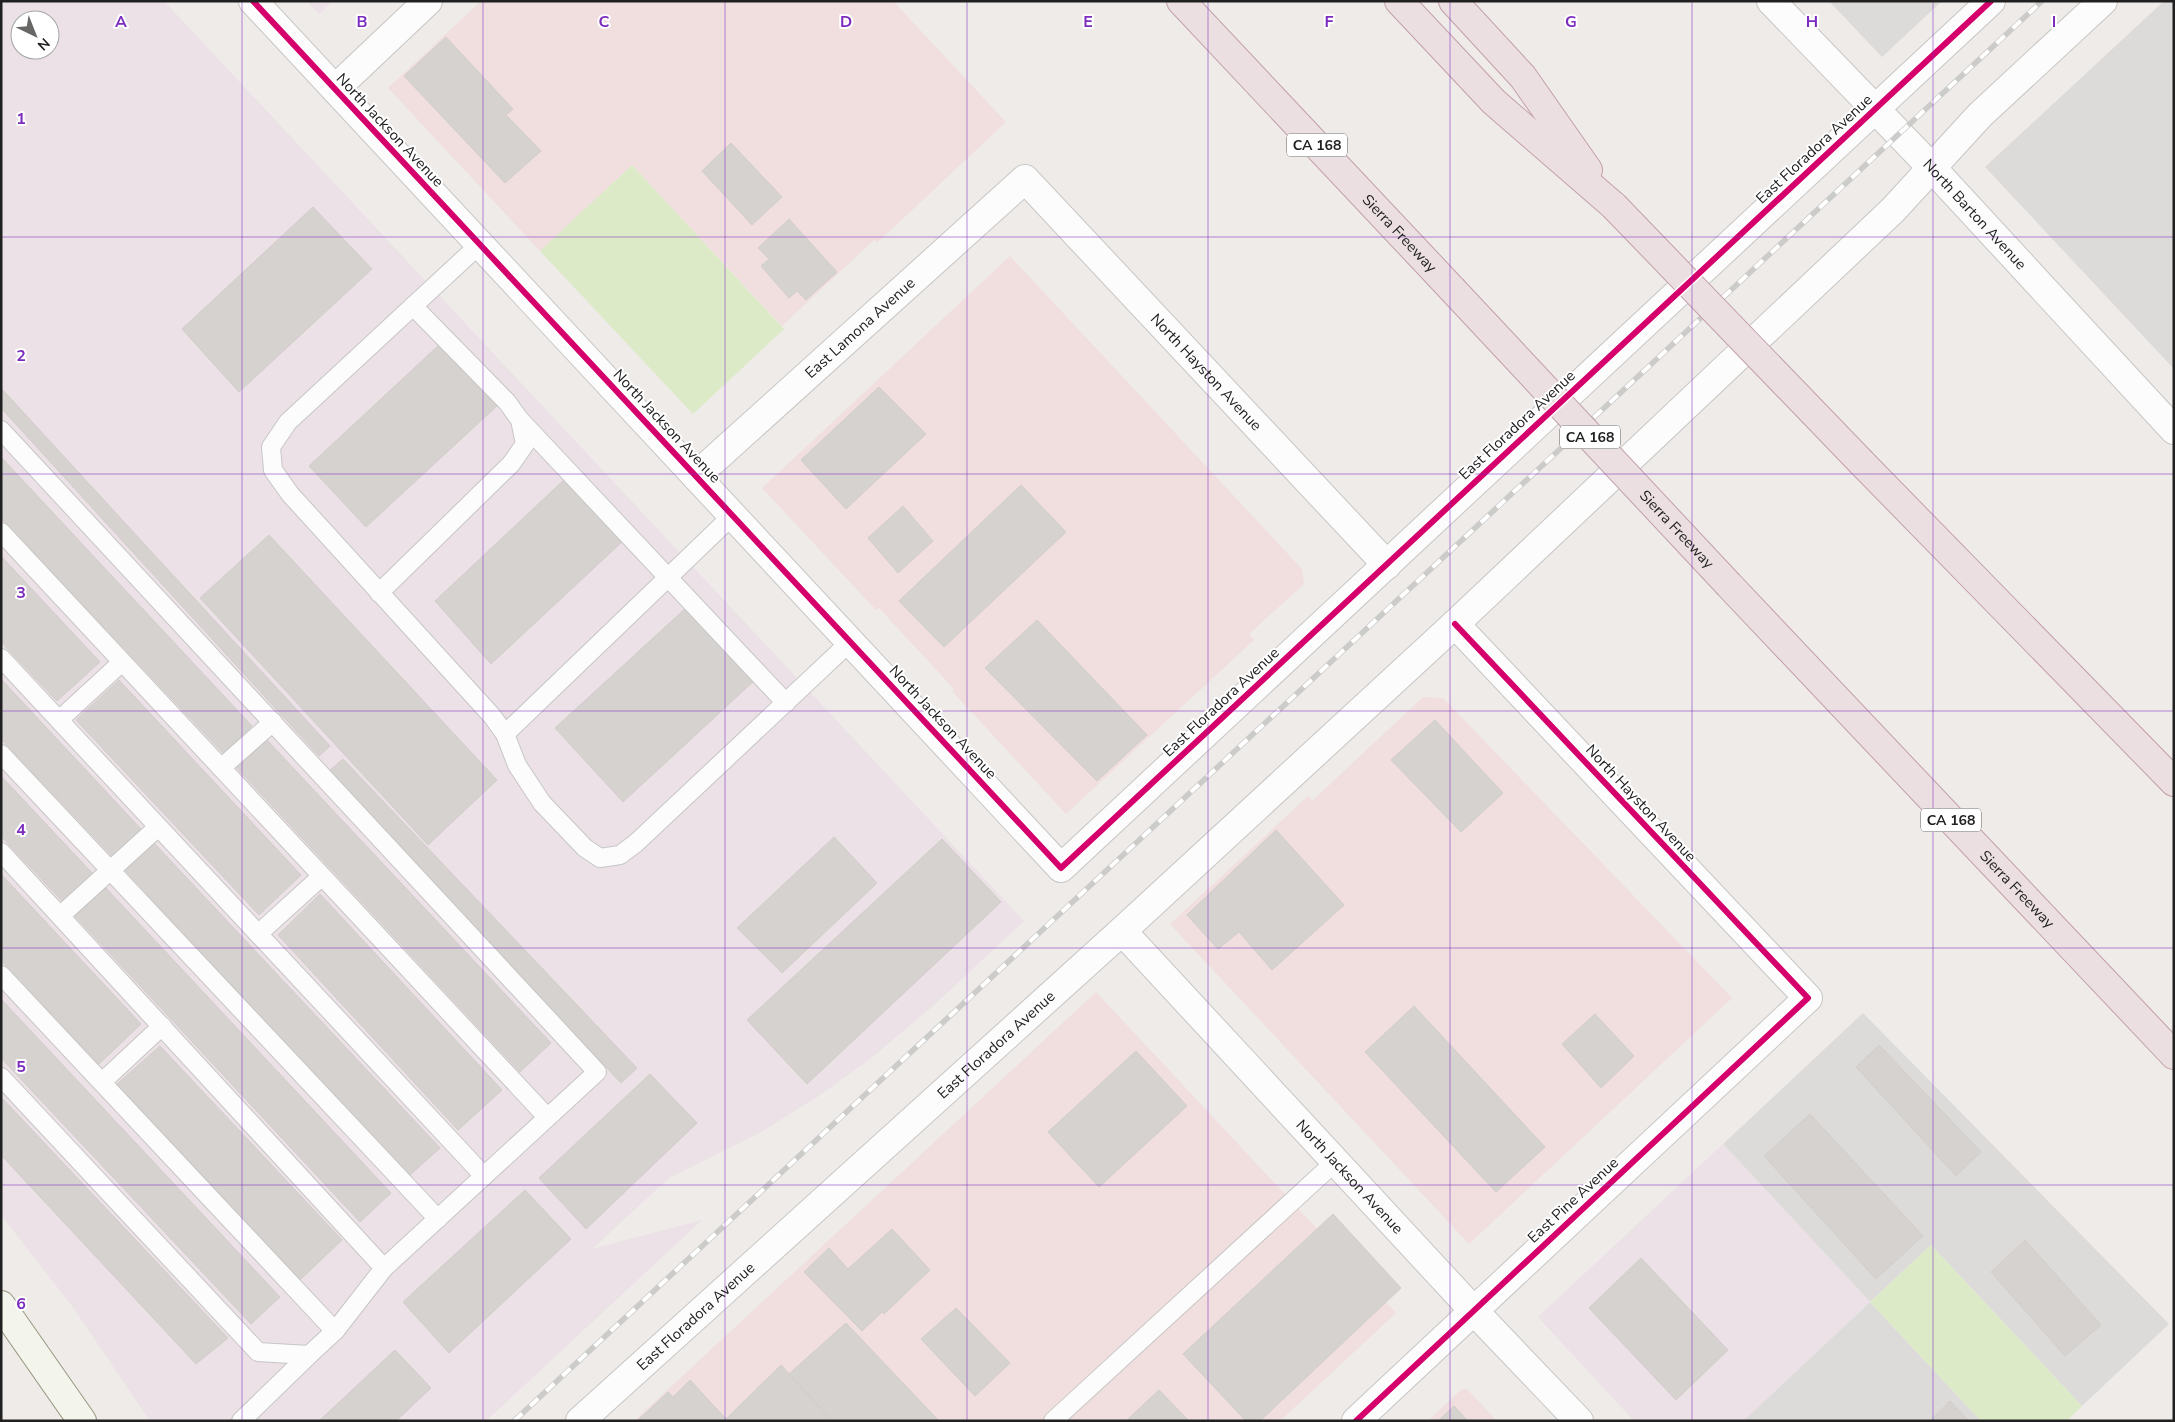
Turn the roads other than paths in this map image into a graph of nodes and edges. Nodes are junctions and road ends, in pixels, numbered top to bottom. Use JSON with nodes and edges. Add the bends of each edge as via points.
{"nodes":[{"id":1,"x":253,"y":1,"type":"edge"},
{"id":2,"x":428,"y":1,"type":"edge"},
{"id":3,"x":1181,"y":1,"type":"edge"},
{"id":4,"x":1399,"y":1,"type":"edge"},
{"id":5,"x":1452,"y":1,"type":"edge"},
{"id":6,"x":1771,"y":1,"type":"edge"},
{"id":7,"x":1990,"y":1,"type":"edge"},
{"id":8,"x":2103,"y":1,"type":"edge"},
{"id":9,"x":335,"y":89,"type":"junction"},
{"id":10,"x":1874,"y":110,"type":"junction"},
{"id":11,"x":1932,"y":168,"type":"junction"},
{"id":12,"x":1025,"y":179,"type":"joint"},
{"id":13,"x":1614,"y":206,"type":"junction"},
{"id":14,"x":480,"y":244,"type":"junction"},
{"id":15,"x":413,"y":306,"type":"junction"},
{"id":16,"x":520,"y":420,"type":"junction"},
{"id":17,"x":1,"y":430,"type":"edge"},
{"id":18,"x":2174,"y":430,"type":"edge"},
{"id":19,"x":696,"y":476,"type":"junction"},
{"id":20,"x":733,"y":515,"type":"junction"},
{"id":21,"x":1,"y":532,"type":"edge"},
{"id":22,"x":1387,"y":565,"type":"junction"},
{"id":23,"x":668,"y":577,"type":"junction"},
{"id":24,"x":379,"y":593,"type":"junction"},
{"id":25,"x":1455,"y":624,"type":"junction"},
{"id":26,"x":851,"y":642,"type":"junction"},
{"id":27,"x":1,"y":658,"type":"edge"},
{"id":28,"x":122,"y":662,"type":"junction"},
{"id":29,"x":786,"y":703,"type":"junction"},
{"id":30,"x":59,"y":720,"type":"junction"},
{"id":31,"x":273,"y":722,"type":"junction"},
{"id":32,"x":505,"y":734,"type":"junction"},
{"id":33,"x":1,"y":754,"type":"edge"},
{"id":34,"x":221,"y":768,"type":"junction"},
{"id":35,"x":2174,"y":782,"type":"edge"},
{"id":36,"x":158,"y":827,"type":"junction"},
{"id":37,"x":1,"y":852,"type":"edge"},
{"id":38,"x":1061,"y":868,"type":"joint"},
{"id":39,"x":111,"y":871,"type":"junction"},
{"id":40,"x":322,"y":876,"type":"junction"},
{"id":41,"x":60,"y":916,"type":"junction"},
{"id":42,"x":1122,"y":931,"type":"junction"},
{"id":43,"x":258,"y":934,"type":"junction"},
{"id":44,"x":1,"y":975,"type":"edge"},
{"id":45,"x":1808,"y":998,"type":"joint"},
{"id":46,"x":162,"y":1026,"type":"junction"},
{"id":47,"x":2174,"y":1055,"type":"edge"},
{"id":48,"x":1,"y":1077,"type":"edge"},
{"id":49,"x":102,"y":1082,"type":"junction"},
{"id":50,"x":548,"y":1117,"type":"junction"},
{"id":51,"x":1335,"y":1162,"type":"junction"},
{"id":52,"x":484,"y":1176,"type":"junction"},
{"id":53,"x":438,"y":1219,"type":"junction"},
{"id":54,"x":384,"y":1268,"type":"junction"},
{"id":55,"x":1,"y":1305,"type":"edge"},
{"id":56,"x":1473,"y":1310,"type":"junction"},
{"id":57,"x":335,"y":1331,"type":"junction"},
{"id":58,"x":309,"y":1355,"type":"junction"},
{"id":59,"x":82,"y":1421,"type":"edge"},
{"id":60,"x":241,"y":1421,"type":"edge"},
{"id":61,"x":580,"y":1421,"type":"edge"},
{"id":62,"x":1053,"y":1421,"type":"edge"},
{"id":63,"x":1356,"y":1421,"type":"edge"},
{"id":64,"x":1579,"y":1421,"type":"edge"}],
"edges":[{"from":1,"to":9,"type":"street","name":"North Jackson Avenue"},
{"from":2,"to":9,"type":"street"},
{"from":3,"to":47,"type":"highway","name":"Sierra Freeway","number":"CA 168","bridge":true},
{"from":4,"to":13,"type":"highway","via":[[1494,102]]},
{"from":5,"to":13,"type":"highway","via":[[1523,77]]},
{"from":6,"to":10,"type":"street","name":"North Barton Avenue"},
{"from":7,"to":10,"type":"street","name":"East Floradora Avenue"},
{"from":8,"to":11,"type":"street","name":"East Floradora Avenue","via":[[1980,115]]},
{"from":9,"to":14,"type":"street","name":"North Jackson Avenue"},
{"from":10,"to":11,"type":"street","name":"North Barton Avenue"},
{"from":10,"to":22,"type":"street","name":"East Floradora Avenue"},
{"from":11,"to":18,"type":"street","name":"North Barton Avenue"},
{"from":11,"to":25,"type":"street","name":"East Floradora Avenue","via":[[1893,210]]},
{"from":12,"to":19,"type":"street","name":"East Lamona Avenue"},
{"from":12,"to":22,"type":"street","name":"North Hayston Avenue"},
{"from":13,"to":35,"type":"highway","bridge":true},
{"from":14,"to":15,"type":"lane"},
{"from":14,"to":19,"type":"street","name":"North Jackson Avenue"},
{"from":15,"to":16,"type":"lane","via":[[507,402]]},
{"from":15,"to":24,"type":"lane","via":[[288,422],[271,447],[273,470],[290,494]]},
{"from":16,"to":23,"type":"lane"},
{"from":16,"to":24,"type":"lane","via":[[525,444],[511,464]]},
{"from":17,"to":31,"type":"lane"},
{"from":19,"to":20,"type":"street","name":"North Jackson Avenue"},
{"from":20,"to":23,"type":"lane"},
{"from":20,"to":26,"type":"street","name":"North Jackson Avenue"},
{"from":21,"to":28,"type":"lane"},
{"from":22,"to":38,"type":"street","name":"East Floradora Avenue"},
{"from":23,"to":29,"type":"lane"},
{"from":23,"to":32,"type":"lane"},
{"from":24,"to":32,"type":"lane"},
{"from":25,"to":42,"type":"street","name":"East Floradora Avenue"},
{"from":25,"to":45,"type":"street","name":"North Hayston Avenue"},
{"from":26,"to":29,"type":"lane"},
{"from":26,"to":38,"type":"street","name":"North Jackson Avenue"},
{"from":27,"to":30,"type":"lane"},
{"from":28,"to":30,"type":"lane"},
{"from":28,"to":34,"type":"lane"},
{"from":29,"to":32,"type":"lane","via":[[636,843],[620,855],[600,858],[585,848],[542,804],[517,765]]},
{"from":30,"to":36,"type":"lane"},
{"from":31,"to":34,"type":"lane"},
{"from":31,"to":50,"type":"lane","via":[[597,1072]]},
{"from":33,"to":39,"type":"lane"},
{"from":34,"to":40,"type":"lane"},
{"from":36,"to":39,"type":"lane"},
{"from":36,"to":43,"type":"lane"},
{"from":37,"to":41,"type":"lane"},
{"from":39,"to":41,"type":"lane"},
{"from":39,"to":53,"type":"lane"},
{"from":40,"to":43,"type":"lane"},
{"from":40,"to":50,"type":"lane"},
{"from":41,"to":46,"type":"lane"},
{"from":42,"to":51,"type":"street","name":"North Jackson Avenue"},
{"from":42,"to":61,"type":"street","name":"East Floradora Avenue"},
{"from":43,"to":52,"type":"lane"},
{"from":44,"to":49,"type":"lane"},
{"from":45,"to":56,"type":"street","name":"East Pine Avenue"},
{"from":46,"to":49,"type":"lane"},
{"from":46,"to":54,"type":"lane"},
{"from":48,"to":58,"type":"lane","via":[[258,1352]]},
{"from":49,"to":57,"type":"lane"},
{"from":50,"to":52,"type":"lane"},
{"from":51,"to":56,"type":"street","name":"North Jackson Avenue"},
{"from":51,"to":62,"type":"lane"},
{"from":52,"to":53,"type":"lane"},
{"from":53,"to":54,"type":"lane"},
{"from":54,"to":57,"type":"lane"},
{"from":55,"to":59,"type":"street"},
{"from":56,"to":63,"type":"street","name":"East Pine Avenue"},
{"from":56,"to":64,"type":"street","name":"North Jackson Avenue"},
{"from":57,"to":58,"type":"lane"},
{"from":58,"to":60,"type":"lane"}]}
